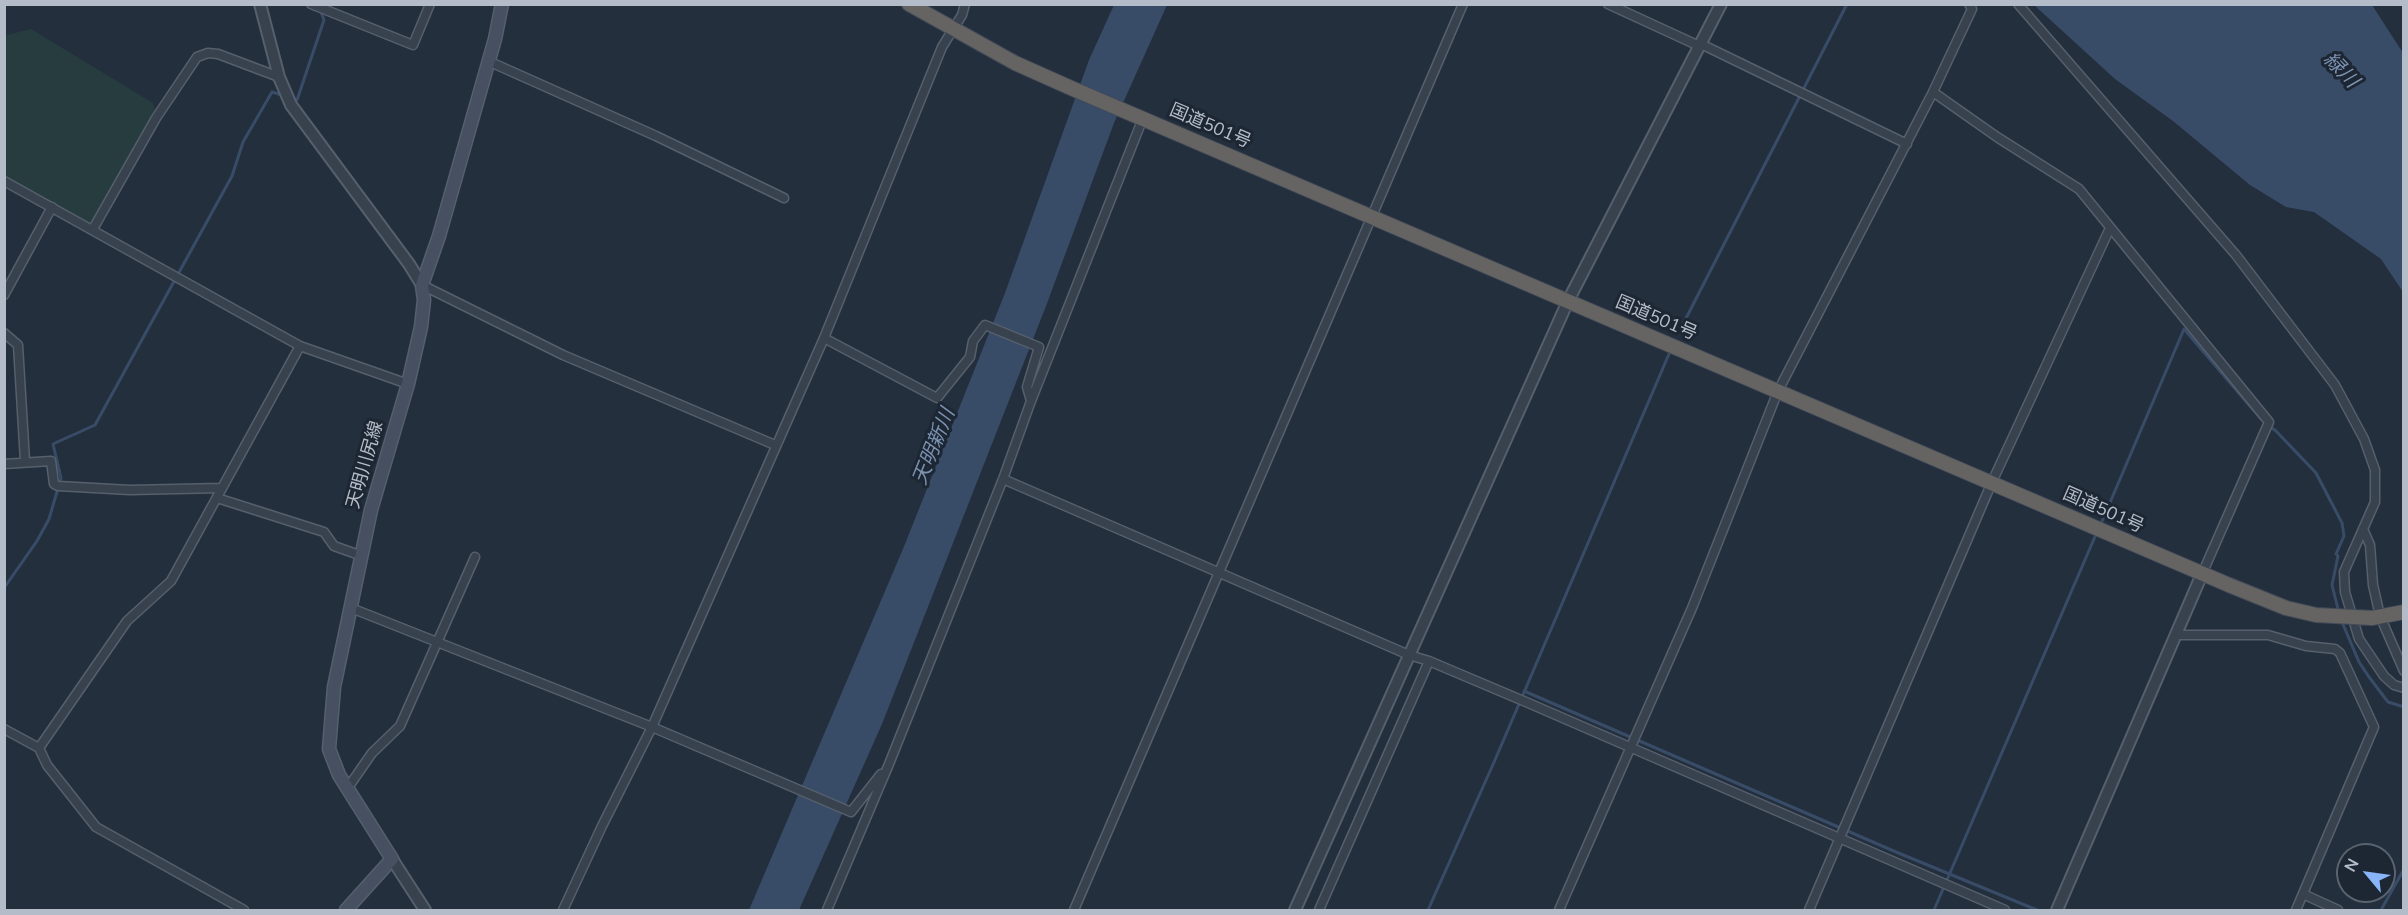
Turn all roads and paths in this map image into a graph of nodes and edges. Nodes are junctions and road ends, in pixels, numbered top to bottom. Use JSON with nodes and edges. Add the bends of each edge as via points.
{"nodes":[{"id":1,"x":260,"y":4,"type":"edge"},
{"id":2,"x":312,"y":4,"type":"edge"},
{"id":3,"x":430,"y":4,"type":"edge"},
{"id":4,"x":502,"y":4,"type":"edge"},
{"id":5,"x":909,"y":4,"type":"edge"},
{"id":6,"x":965,"y":4,"type":"edge"},
{"id":7,"x":1463,"y":4,"type":"edge"},
{"id":8,"x":1608,"y":4,"type":"edge"},
{"id":9,"x":1721,"y":4,"type":"edge"},
{"id":10,"x":1969,"y":4,"type":"edge"},
{"id":11,"x":2018,"y":4,"type":"edge"},
{"id":12,"x":953,"y":30,"type":"junction"},
{"id":13,"x":1701,"y":44,"type":"junction"},
{"id":14,"x":488,"y":61,"type":"junction"},
{"id":15,"x":279,"y":77,"type":"junction"},
{"id":16,"x":1933,"y":92,"type":"junction"},
{"id":17,"x":1140,"y":116,"type":"junction"},
{"id":18,"x":1907,"y":144,"type":"junction"},
{"id":19,"x":4,"y":181,"type":"edge"},
{"id":20,"x":784,"y":198,"type":"dead end"},
{"id":21,"x":52,"y":207,"type":"junction"},
{"id":22,"x":1373,"y":217,"type":"junction"},
{"id":23,"x":2110,"y":228,"type":"junction"},
{"id":24,"x":93,"y":229,"type":"junction"},
{"id":25,"x":422,"y":285,"type":"junction"},
{"id":26,"x":4,"y":295,"type":"edge"},
{"id":27,"x":1568,"y":301,"type":"junction"},
{"id":28,"x":4,"y":333,"type":"edge"},
{"id":29,"x":824,"y":338,"type":"junction"},
{"id":30,"x":300,"y":346,"type":"junction"},
{"id":31,"x":408,"y":384,"type":"junction"},
{"id":32,"x":1778,"y":391,"type":"junction"},
{"id":33,"x":1032,"y":401,"type":"junction"},
{"id":34,"x":775,"y":445,"type":"junction"},
{"id":35,"x":26,"y":461,"type":"junction"},
{"id":36,"x":4,"y":464,"type":"edge"},
{"id":37,"x":1003,"y":479,"type":"junction"},
{"id":38,"x":1992,"y":482,"type":"junction"},
{"id":39,"x":221,"y":488,"type":"junction"},
{"id":40,"x":217,"y":498,"type":"junction"},
{"id":41,"x":2363,"y":529,"type":"junction"},
{"id":42,"x":362,"y":556,"type":"junction"},
{"id":43,"x":475,"y":557,"type":"dead end"},
{"id":44,"x":1221,"y":573,"type":"junction"},
{"id":45,"x":2202,"y":574,"type":"junction"},
{"id":46,"x":351,"y":608,"type":"junction"},
{"id":47,"x":2387,"y":615,"type":"edge"},
{"id":48,"x":2175,"y":635,"type":"junction"},
{"id":49,"x":437,"y":641,"type":"junction"},
{"id":50,"x":1409,"y":655,"type":"junction"},
{"id":51,"x":1430,"y":661,"type":"junction"},
{"id":52,"x":2403,"y":671,"type":"edge"},
{"id":53,"x":2403,"y":688,"type":"edge"},
{"id":54,"x":652,"y":727,"type":"junction"},
{"id":55,"x":4,"y":729,"type":"edge"},
{"id":56,"x":1630,"y":747,"type":"junction"},
{"id":57,"x":39,"y":748,"type":"junction"},
{"id":58,"x":889,"y":764,"type":"junction"},
{"id":59,"x":347,"y":789,"type":"junction"},
{"id":60,"x":1841,"y":839,"type":"junction"},
{"id":61,"x":392,"y":859,"type":"junction"},
{"id":62,"x":2303,"y":894,"type":"junction"},
{"id":63,"x":244,"y":910,"type":"edge"},
{"id":64,"x":346,"y":910,"type":"edge"},
{"id":65,"x":425,"y":910,"type":"edge"},
{"id":66,"x":563,"y":910,"type":"edge"},
{"id":67,"x":827,"y":910,"type":"edge"},
{"id":68,"x":1074,"y":910,"type":"edge"},
{"id":69,"x":1295,"y":910,"type":"edge"},
{"id":70,"x":1319,"y":910,"type":"edge"},
{"id":71,"x":1559,"y":910,"type":"edge"},
{"id":72,"x":1809,"y":910,"type":"edge"},
{"id":73,"x":2006,"y":910,"type":"edge"},
{"id":74,"x":2057,"y":910,"type":"edge"},
{"id":75,"x":2296,"y":910,"type":"edge"},
{"id":76,"x":2337,"y":910,"type":"edge"}],
"edges":[{"from":1,"to":15,"type":"street"},
{"from":2,"to":3,"type":"street","via":[[413,45]]},
{"from":4,"to":14,"type":"main road","name":"天明川尻線"},
{"from":5,"to":12,"type":"highway","name":"国道501号"},
{"from":6,"to":12,"type":"street"},
{"from":7,"to":22,"type":"street"},
{"from":8,"to":13,"type":"street"},
{"from":9,"to":13,"type":"street"},
{"from":10,"to":16,"type":"street","via":[[1972,9]]},
{"from":11,"to":41,"type":"street","via":[[2236,255],[2335,385],[2364,439],[2374,470],[2375,502]]},
{"from":12,"to":17,"type":"highway","name":"国道501号","via":[[1015,63]]},
{"from":12,"to":29,"type":"street","via":[[942,47]]},
{"from":13,"to":18,"type":"street"},
{"from":13,"to":27,"type":"street"},
{"from":14,"to":20,"type":"street"},
{"from":14,"to":25,"type":"main road","name":"天明川尻線"},
{"from":15,"to":24,"type":"street","via":[[218,54],[197,57],[156,118]]},
{"from":15,"to":25,"type":"street","via":[[298,116]]},
{"from":16,"to":18,"type":"street"},
{"from":16,"to":23,"type":"street","via":[[2079,189]]},
{"from":17,"to":22,"type":"highway","name":"国道501号"},
{"from":17,"to":33,"type":"street"},
{"from":18,"to":32,"type":"street"},
{"from":19,"to":21,"type":"street"},
{"from":21,"to":24,"type":"street"},
{"from":21,"to":26,"type":"street"},
{"from":22,"to":27,"type":"highway","name":"国道501号"},
{"from":22,"to":44,"type":"street"},
{"from":23,"to":38,"type":"street"},
{"from":23,"to":45,"type":"street","via":[[2132,250],[2269,422]]},
{"from":24,"to":30,"type":"street"},
{"from":25,"to":31,"type":"main road","name":"天明川尻線","via":[[421,327]]},
{"from":25,"to":34,"type":"street","via":[[563,355]]},
{"from":27,"to":32,"type":"highway","name":"国道501号"},
{"from":27,"to":50,"type":"street"},
{"from":28,"to":35,"type":"street","via":[[18,345]]},
{"from":29,"to":33,"type":"street","via":[[937,399],[970,357],[973,341],[985,325],[1039,347],[1027,387]]},
{"from":29,"to":34,"type":"street"},
{"from":30,"to":31,"type":"street"},
{"from":30,"to":39,"type":"street"},
{"from":31,"to":42,"type":"main road","name":"天明川尻線","via":[[371,510]]},
{"from":32,"to":38,"type":"highway","name":"国道501号"},
{"from":32,"to":56,"type":"street","via":[[1692,608]]},
{"from":33,"to":37,"type":"street"},
{"from":34,"to":54,"type":"street"},
{"from":35,"to":36,"type":"street"},
{"from":35,"to":39,"type":"street","via":[[51,461],[54,484],[58,486],[130,490]]},
{"from":37,"to":44,"type":"street"},
{"from":37,"to":58,"type":"street"},
{"from":38,"to":45,"type":"highway","name":"国道501号"},
{"from":38,"to":60,"type":"street"},
{"from":39,"to":40,"type":"street"},
{"from":40,"to":42,"type":"street","via":[[324,532],[334,546]]},
{"from":40,"to":57,"type":"street","via":[[171,581],[127,621]]},
{"from":41,"to":47,"type":"street","via":[[2370,545],[2373,585]]},
{"from":41,"to":53,"type":"street","via":[[2344,572],[2345,592],[2359,639],[2384,676]]},
{"from":42,"to":46,"type":"main road","name":"天明川尻線"},
{"from":43,"to":49,"type":"street"},
{"from":44,"to":50,"type":"street"},
{"from":44,"to":68,"type":"street"},
{"from":45,"to":47,"type":"highway","name":"国道501号","bridge":true,"via":[[2286,608],[2316,615]]},
{"from":45,"to":48,"type":"street"},
{"from":46,"to":49,"type":"street"},
{"from":46,"to":59,"type":"main road","name":"天明川尻線","via":[[334,687],[329,749]]},
{"from":47,"to":52,"type":"street"},
{"from":48,"to":62,"type":"street","via":[[2268,635],[2340,653],[2374,727]]},
{"from":48,"to":74,"type":"street"},
{"from":49,"to":54,"type":"street"},
{"from":49,"to":59,"type":"street","via":[[400,726],[372,753]]},
{"from":50,"to":51,"type":"street"},
{"from":50,"to":69,"type":"street"},
{"from":51,"to":56,"type":"street"},
{"from":51,"to":70,"type":"street"},
{"from":54,"to":58,"type":"street","via":[[851,812]]},
{"from":54,"to":66,"type":"street"},
{"from":55,"to":57,"type":"street"},
{"from":56,"to":60,"type":"street"},
{"from":56,"to":71,"type":"street"},
{"from":57,"to":63,"type":"street","via":[[47,765],[96,827]]},
{"from":58,"to":67,"type":"street"},
{"from":59,"to":61,"type":"main road","name":"天明川尻線"},
{"from":60,"to":72,"type":"street"},
{"from":60,"to":73,"type":"street"},
{"from":61,"to":64,"type":"main road"},
{"from":61,"to":65,"type":"street"},
{"from":62,"to":75,"type":"street"},
{"from":62,"to":76,"type":"street"}]}
